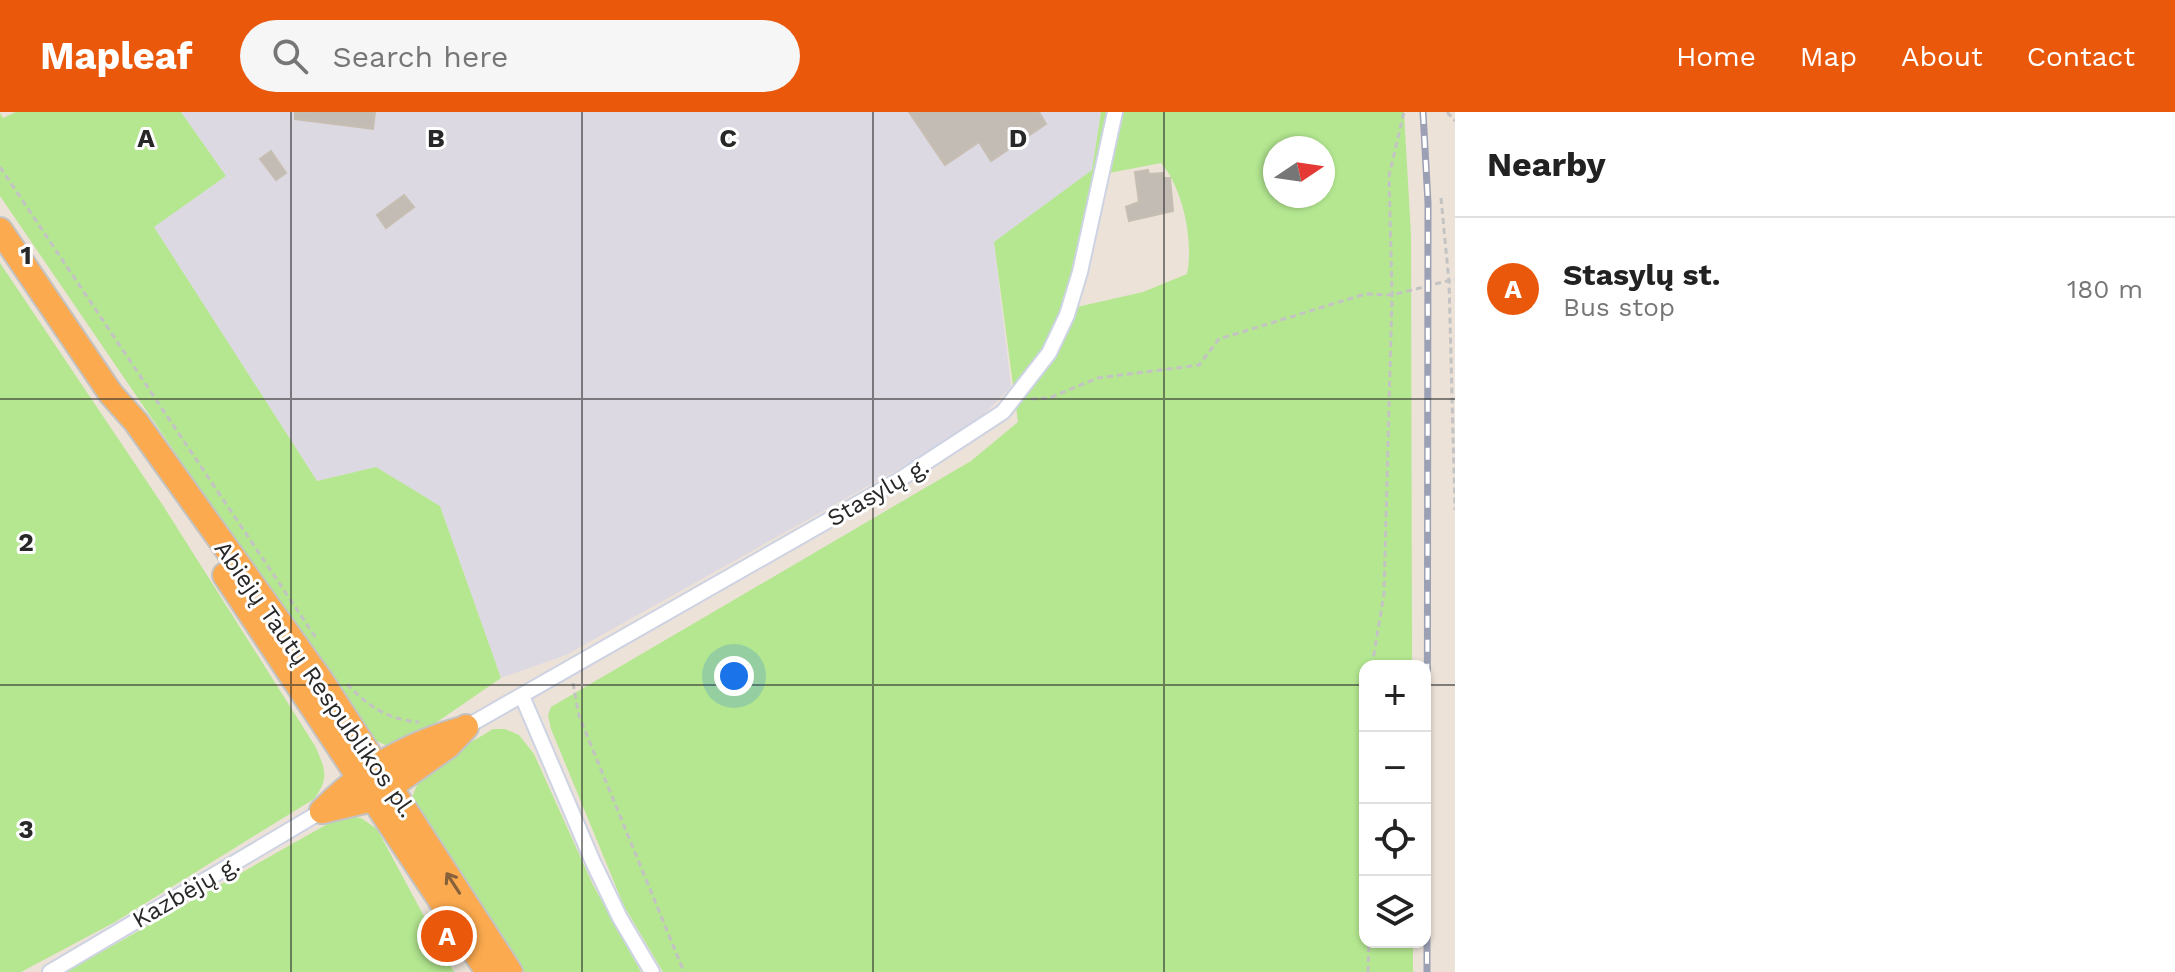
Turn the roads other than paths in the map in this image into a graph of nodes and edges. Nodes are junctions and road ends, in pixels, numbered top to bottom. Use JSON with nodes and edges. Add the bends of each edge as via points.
{"nodes":[{"id":1,"x":1115,"y":112,"type":"edge"},
{"id":2,"x":0,"y":230,"type":"edge"},
{"id":3,"x":522,"y":696,"type":"junction"},
{"id":4,"x":466,"y":727,"type":"junction"},
{"id":5,"x":368,"y":771,"type":"junction"},
{"id":6,"x":382,"y":792,"type":"junction"},
{"id":7,"x":322,"y":811,"type":"junction"},
{"id":8,"x":50,"y":972,"type":"edge"},
{"id":9,"x":488,"y":972,"type":"edge"},
{"id":10,"x":510,"y":972,"type":"edge"},
{"id":11,"x":652,"y":972,"type":"edge"}],
"edges":[{"from":1,"to":3,"type":"street","name":"Stasylų g.","via":[[1067,315],[1049,353],[1015,400],[954,447]]},
{"from":2,"to":5,"type":"highway","name":"Abiejų Tautų Respublikos pl.","via":[[111,394],[127,427]]},
{"from":3,"to":4,"type":"street","name":"Stasylų g."},
{"from":3,"to":11,"type":"street","via":[[593,862]]},
{"from":4,"to":5,"type":"highway"},
{"from":4,"to":6,"type":"highway","via":[[448,746]]},
{"from":5,"to":6,"type":"highway","name":"Abiejų Tautų Respublikos pl."},
{"from":5,"to":7,"type":"highway"},
{"from":6,"to":7,"type":"highway"},
{"from":6,"to":9,"type":"highway","name":"Abiejų Tautų Respublikos pl."},
{"from":10,"to":6,"type":"highway","name":"Abiejų Tautų Respublikos pl.","one_way":true},
{"from":7,"to":8,"type":"street","name":"Kazbėjų g."}]}
